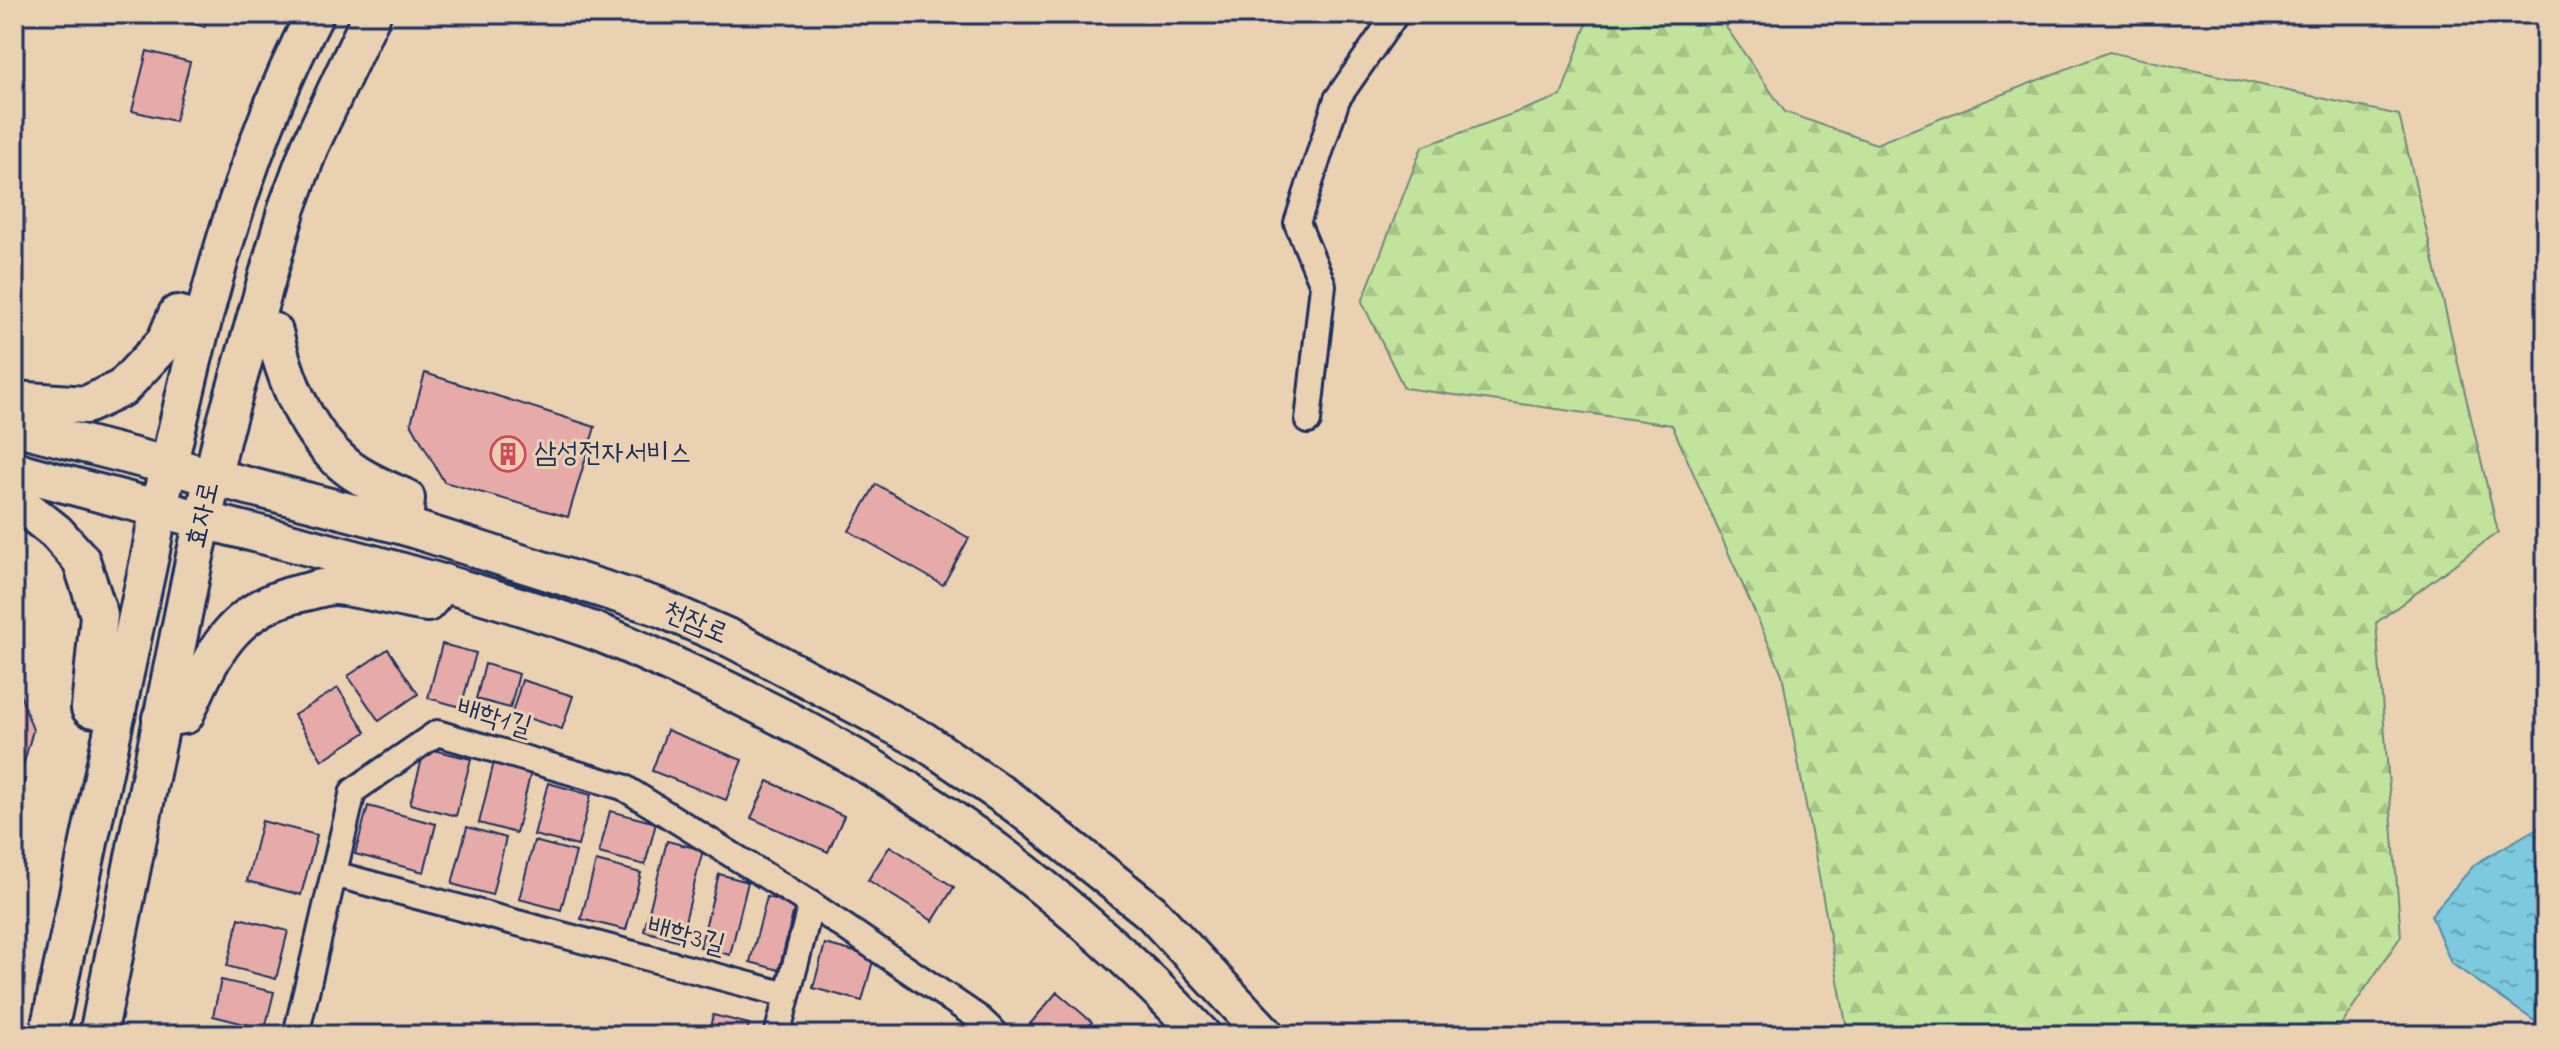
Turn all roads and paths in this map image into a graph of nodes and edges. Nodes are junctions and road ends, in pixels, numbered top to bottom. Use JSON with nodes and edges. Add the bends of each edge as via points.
{"nodes":[{"id":1,"x":315,"y":14,"type":"edge"},
{"id":2,"x":372,"y":14,"type":"edge"},
{"id":3,"x":1396,"y":14,"type":"edge"},
{"id":4,"x":201,"y":321,"type":"junction"},
{"id":5,"x":255,"y":327,"type":"junction"},
{"id":6,"x":14,"y":400,"type":"edge"},
{"id":7,"x":1308,"y":421,"type":"dead end"},
{"id":8,"x":14,"y":426,"type":"edge"},
{"id":9,"x":167,"y":467,"type":"junction"},
{"id":10,"x":14,"y":470,"type":"edge"},
{"id":11,"x":213,"y":478,"type":"junction"},
{"id":12,"x":14,"y":503,"type":"edge"},
{"id":13,"x":157,"y":510,"type":"junction"},
{"id":14,"x":204,"y":522,"type":"junction"},
{"id":15,"x":404,"y":526,"type":"junction"},
{"id":16,"x":444,"y":583,"type":"junction"},
{"id":17,"x":117,"y":713,"type":"junction"},
{"id":18,"x":161,"y":718,"type":"junction"},
{"id":19,"x":334,"y":874,"type":"junction"},
{"id":20,"x":811,"y":904,"type":"junction"},
{"id":21,"x":787,"y":995,"type":"junction"},
{"id":22,"x":984,"y":1030,"type":"edge"},
{"id":23,"x":48,"y":1035,"type":"edge"},
{"id":24,"x":98,"y":1035,"type":"edge"},
{"id":25,"x":296,"y":1035,"type":"edge"},
{"id":26,"x":777,"y":1035,"type":"edge"},
{"id":27,"x":1202,"y":1035,"type":"edge"},
{"id":28,"x":1266,"y":1035,"type":"edge"}],
"edges":[{"from":1,"to":4,"type":"street","name":"효자로","via":[[247,167]]},
{"from":2,"to":5,"type":"street","name":"효자로","via":[[310,146],[278,235]]},
{"from":3,"to":7,"type":"street","via":[[1337,99],[1297,223],[1323,285]]},
{"from":4,"to":6,"type":"street","via":[[177,314],[165,342],[122,388],[86,405]]},
{"from":4,"to":9,"type":"street","name":"효자로"},
{"from":5,"to":11,"type":"street","name":"효자로"},
{"from":5,"to":15,"type":"street","via":[[274,332],[284,373],[324,443],[349,469],[406,498]]},
{"from":8,"to":9,"type":"street","name":"천잠로"},
{"from":9,"to":11,"type":"street","name":"천잠로"},
{"from":9,"to":13,"type":"street","name":"효자로"},
{"from":10,"to":13,"type":"street","name":"천잠로"},
{"from":11,"to":14,"type":"street","name":"효자로"},
{"from":11,"to":15,"type":"street","name":"천잠로"},
{"from":12,"to":17,"type":"street","via":[[56,532],[81,560],[99,615],[90,708]]},
{"from":13,"to":14,"type":"street","name":"천잠로"},
{"from":13,"to":17,"type":"street","name":"효자로"},
{"from":14,"to":16,"type":"street","name":"천잠로"},
{"from":14,"to":18,"type":"street","name":"효자로"},
{"from":15,"to":28,"type":"street","name":"천잠로","via":[[656,606],[734,640],[924,741],[1017,805],[1151,912]]},
{"from":16,"to":18,"type":"street","via":[[427,603],[334,586],[258,608],[236,624],[207,664],[185,715]]},
{"from":16,"to":27,"type":"street","name":"천잠로","via":[[600,633],[748,698],[918,795],[1072,909]]},
{"from":17,"to":23,"type":"street","name":"효자로"},
{"from":18,"to":24,"type":"street","name":"효자로"},
{"from":19,"to":20,"type":"street","name":"배학1길","via":[[353,791],[437,733],[623,787]]},
{"from":19,"to":21,"type":"street","name":"배학3길"},
{"from":19,"to":25,"type":"street","name":"배학1길"},
{"from":20,"to":21,"type":"street"},
{"from":20,"to":22,"type":"street"},
{"from":21,"to":26,"type":"street"}]}
